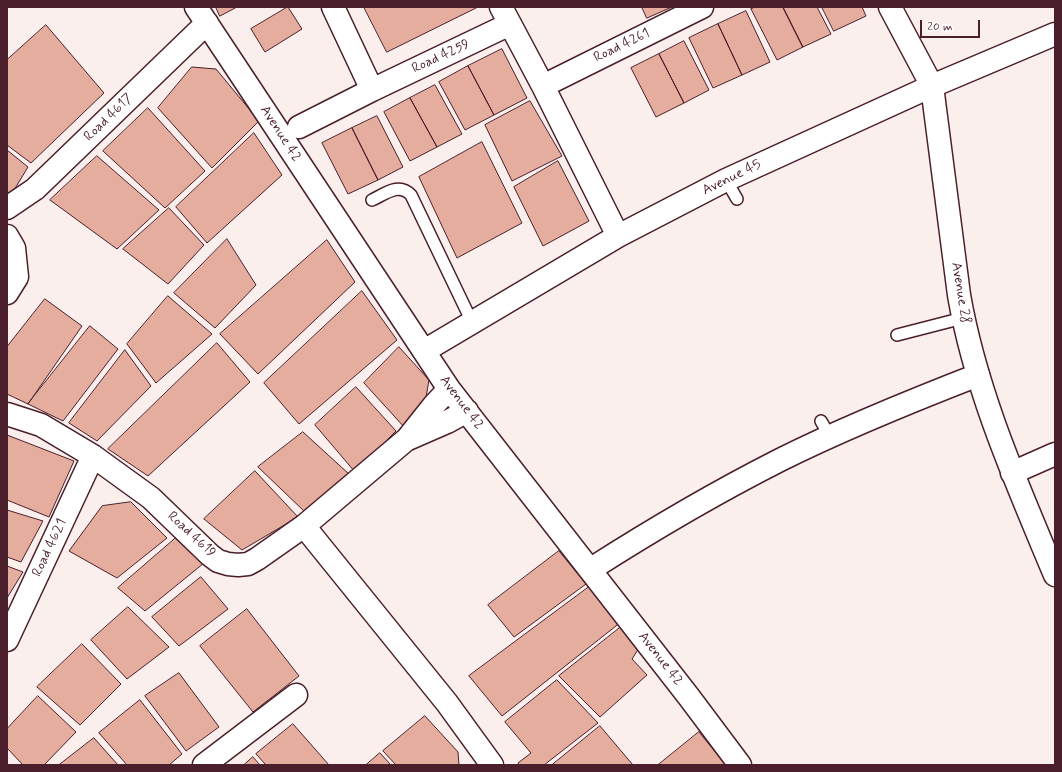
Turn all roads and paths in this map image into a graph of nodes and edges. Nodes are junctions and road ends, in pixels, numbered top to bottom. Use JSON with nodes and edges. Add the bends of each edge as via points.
{"nodes":[{"id":1,"x":333,"y":7,"type":"edge"},
{"id":2,"x":702,"y":7,"type":"edge"},
{"id":3,"x":890,"y":7,"type":"edge"},
{"id":4,"x":201,"y":15,"type":"edge"},
{"id":5,"x":505,"y":16,"type":"edge"},
{"id":6,"x":1055,"y":34,"type":"edge"},
{"id":7,"x":543,"y":86,"type":"junction"},
{"id":8,"x":932,"y":86,"type":"junction"},
{"id":9,"x":372,"y":90,"type":"junction"},
{"id":10,"x":299,"y":127,"type":"dead end"},
{"id":11,"x":726,"y":180,"type":"junction"},
{"id":12,"x":737,"y":199,"type":"dead end"},
{"id":13,"x":372,"y":200,"type":"dead end"},
{"id":14,"x":7,"y":208,"type":"edge"},
{"id":15,"x":7,"y":236,"type":"edge"},
{"id":16,"x":618,"y":236,"type":"junction"},
{"id":17,"x":7,"y":293,"type":"edge"},
{"id":18,"x":963,"y":318,"type":"junction"},
{"id":19,"x":472,"y":322,"type":"junction"},
{"id":20,"x":897,"y":335,"type":"dead end"},
{"id":21,"x":424,"y":351,"type":"junction"},
{"id":22,"x":978,"y":375,"type":"junction"},
{"id":23,"x":449,"y":389,"type":"junction"},
{"id":24,"x":467,"y":411,"type":"junction"},
{"id":25,"x":7,"y":414,"type":"edge"},
{"id":26,"x":407,"y":439,"type":"junction"},
{"id":27,"x":1055,"y":454,"type":"edge"},
{"id":28,"x":93,"y":456,"type":"junction"},
{"id":29,"x":1012,"y":473,"type":"junction"},
{"id":30,"x":304,"y":526,"type":"junction"},
{"id":31,"x":590,"y":569,"type":"junction"},
{"id":32,"x":1055,"y":575,"type":"edge"},
{"id":33,"x":7,"y":640,"type":"edge"},
{"id":34,"x":296,"y":695,"type":"dead end"},
{"id":35,"x":490,"y":764,"type":"edge"},
{"id":36,"x":204,"y":765,"type":"edge"},
{"id":37,"x":740,"y":765,"type":"edge"}],
"edges":[{"from":1,"to":9,"type":"street"},
{"from":2,"to":7,"type":"street","name":"Road 4261"},
{"from":3,"to":8,"type":"street","name":"Avenue 28"},
{"from":4,"to":14,"type":"street","name":"Road 4617","via":[[35,189]]},
{"from":4,"to":21,"type":"street","name":"Avenue 42"},
{"from":5,"to":7,"type":"street"},
{"from":5,"to":9,"type":"street","name":"Road 4259"},
{"from":6,"to":8,"type":"street","name":"Avenue 45"},
{"from":7,"to":16,"type":"street"},
{"from":8,"to":11,"type":"street","name":"Avenue 45"},
{"from":8,"to":18,"type":"street","name":"Avenue 28"},
{"from":9,"to":10,"type":"street","name":"Road 4259"},
{"from":11,"to":12,"type":"lane"},
{"from":11,"to":16,"type":"street","name":"Avenue 45"},
{"from":13,"to":19,"type":"lane","via":[[399,188],[411,195]]},
{"from":15,"to":17,"type":"street","via":[[14,248],[17,277]]},
{"from":16,"to":19,"type":"street","name":"Avenue 45"},
{"from":18,"to":20,"type":"lane"},
{"from":18,"to":22,"type":"street","name":"Avenue 28"},
{"from":19,"to":21,"type":"street","name":"Avenue 45"},
{"from":21,"to":23,"type":"street","name":"Avenue 42"},
{"from":22,"to":29,"type":"street","name":"Avenue 28"},
{"from":22,"to":31,"type":"street","via":[[886,412],[826,429],[780,460],[691,508]]},
{"from":23,"to":24,"type":"street","name":"Avenue 42"},
{"from":23,"to":26,"type":"street","name":"Road 4619"},
{"from":24,"to":26,"type":"street","name":"Road 4619"},
{"from":24,"to":31,"type":"street","name":"Avenue 42"},
{"from":25,"to":28,"type":"street","name":"Road 4619","via":[[40,425]]},
{"from":26,"to":30,"type":"street","name":"Road 4619"},
{"from":27,"to":29,"type":"street"},
{"from":28,"to":30,"type":"street","name":"Road 4619","via":[[152,498],[218,561],[248,564]]},
{"from":28,"to":33,"type":"street","name":"Road 4621"},
{"from":29,"to":32,"type":"street","name":"Avenue 28"},
{"from":30,"to":35,"type":"street","via":[[447,703]]},
{"from":31,"to":37,"type":"street","name":"Avenue 42"},
{"from":34,"to":36,"type":"street"}]}
